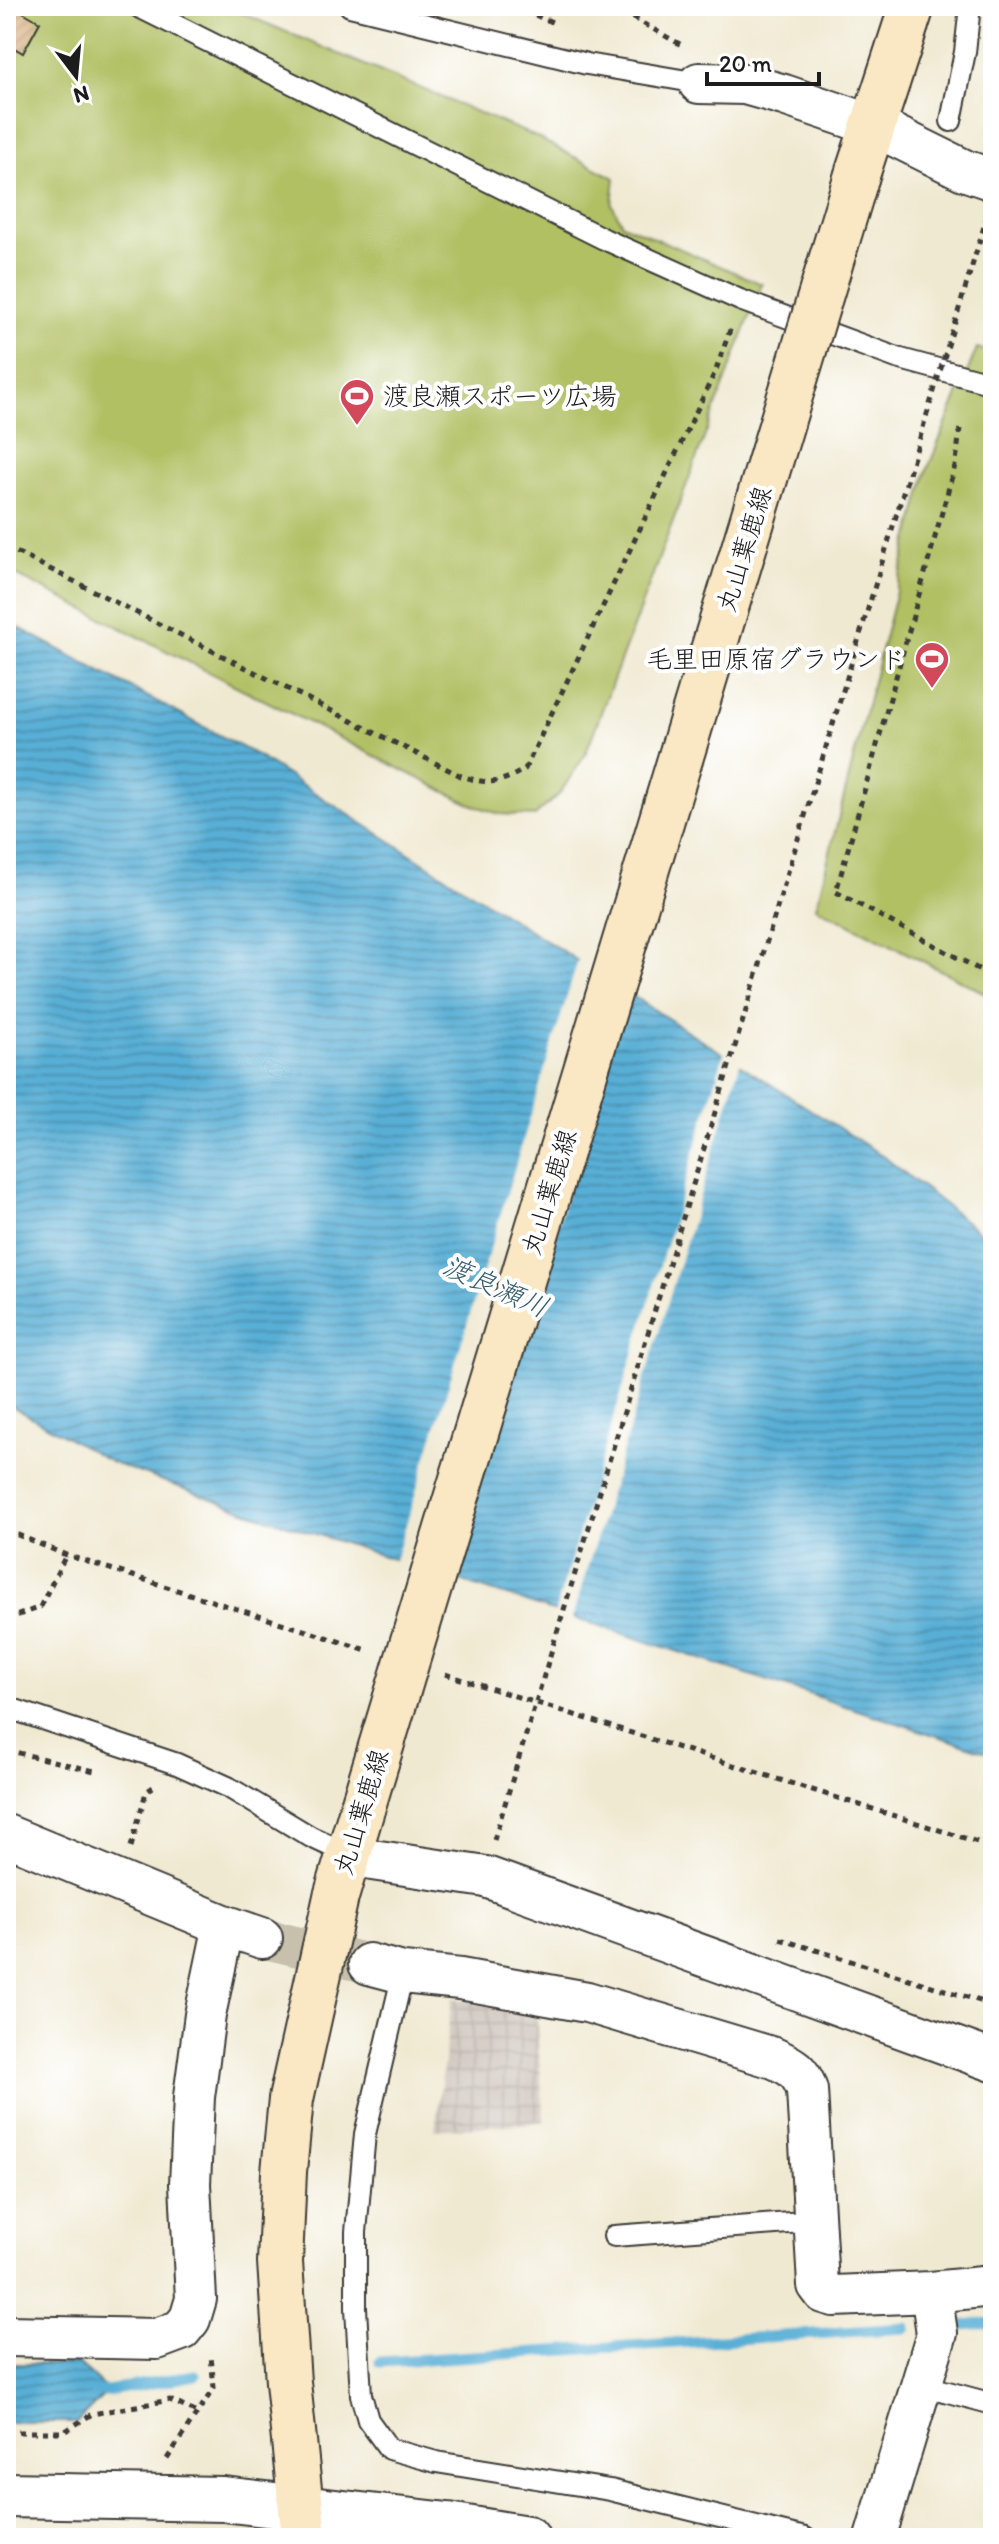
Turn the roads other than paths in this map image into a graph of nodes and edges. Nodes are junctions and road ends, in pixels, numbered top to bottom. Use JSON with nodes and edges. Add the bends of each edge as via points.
{"nodes":[{"id":1,"x":137,"y":6,"type":"edge"},
{"id":2,"x":350,"y":6,"type":"edge"},
{"id":3,"x":912,"y":6,"type":"edge"},
{"id":4,"x":970,"y":6,"type":"edge"},
{"id":5,"x":695,"y":66,"type":"joint"},
{"id":6,"x":951,"y":121,"type":"dead end"},
{"id":7,"x":875,"y":126,"type":"junction"},
{"id":8,"x":991,"y":195,"type":"edge"},
{"id":9,"x":993,"y":384,"type":"edge"},
{"id":10,"x":6,"y":1707,"type":"edge"},
{"id":11,"x":6,"y":1835,"type":"edge"},
{"id":12,"x":348,"y":1854,"type":"junction"},
{"id":13,"x":224,"y":1925,"type":"junction"},
{"id":14,"x":262,"y":1938,"type":"tunnel mouth"},
{"id":15,"x":386,"y":1969,"type":"joint"},
{"id":16,"x":993,"y":2061,"type":"edge"},
{"id":17,"x":816,"y":2221,"type":"junction"},
{"id":18,"x":614,"y":2236,"type":"dead end"},
{"id":19,"x":993,"y":2286,"type":"edge"},
{"id":20,"x":931,"y":2292,"type":"junction"},
{"id":21,"x":6,"y":2336,"type":"edge"},
{"id":22,"x":922,"y":2385,"type":"junction"},
{"id":23,"x":993,"y":2404,"type":"edge"},
{"id":24,"x":6,"y":2495,"type":"edge"},
{"id":25,"x":302,"y":2522,"type":"edge"},
{"id":26,"x":527,"y":2538,"type":"edge"},
{"id":27,"x":805,"y":2538,"type":"edge"},
{"id":28,"x":875,"y":2538,"type":"edge"}],
"edges":[{"from":1,"to":9,"type":"lane","via":[[604,239],[740,300],[897,358]]},
{"from":2,"to":5,"type":"lane","via":[[587,64]]},
{"from":3,"to":7,"type":"main road","name":"丸山葉鹿線"},
{"from":4,"to":6,"type":"lane"},
{"from":5,"to":7,"type":"street"},
{"from":7,"to":8,"type":"street","via":[[964,170]]},
{"from":7,"to":12,"type":"main road","name":"丸山葉鹿線","bridge":true},
{"from":10,"to":12,"type":"lane","via":[[177,1764]]},
{"from":11,"to":13,"type":"street"},
{"from":12,"to":16,"type":"street","via":[[486,1877]]},
{"from":12,"to":25,"type":"main road","name":"丸山葉鹿線","via":[[291,2099],[284,2172],[280,2262]]},
{"from":13,"to":14,"type":"street"},
{"from":13,"to":21,"type":"street","via":[[194,2097],[190,2184],[196,2299],[190,2319],[181,2330],[157,2339]]},
{"from":15,"to":17,"type":"street","via":[[587,2002],[792,2066],[807,2090]]},
{"from":15,"to":27,"type":"lane","via":[[356,2232],[356,2308],[361,2395],[368,2420],[389,2449],[436,2462],[610,2490]]},
{"from":17,"to":18,"type":"lane"},
{"from":17,"to":20,"type":"street","via":[[818,2285],[824,2293]]},
{"from":19,"to":20,"type":"street"},
{"from":20,"to":22,"type":"street","via":[[937,2333]]},
{"from":22,"to":23,"type":"lane"},
{"from":22,"to":28,"type":"street"},
{"from":24,"to":25,"type":"street","via":[[223,2499]]},
{"from":25,"to":26,"type":"street","via":[[448,2525]]}]}
